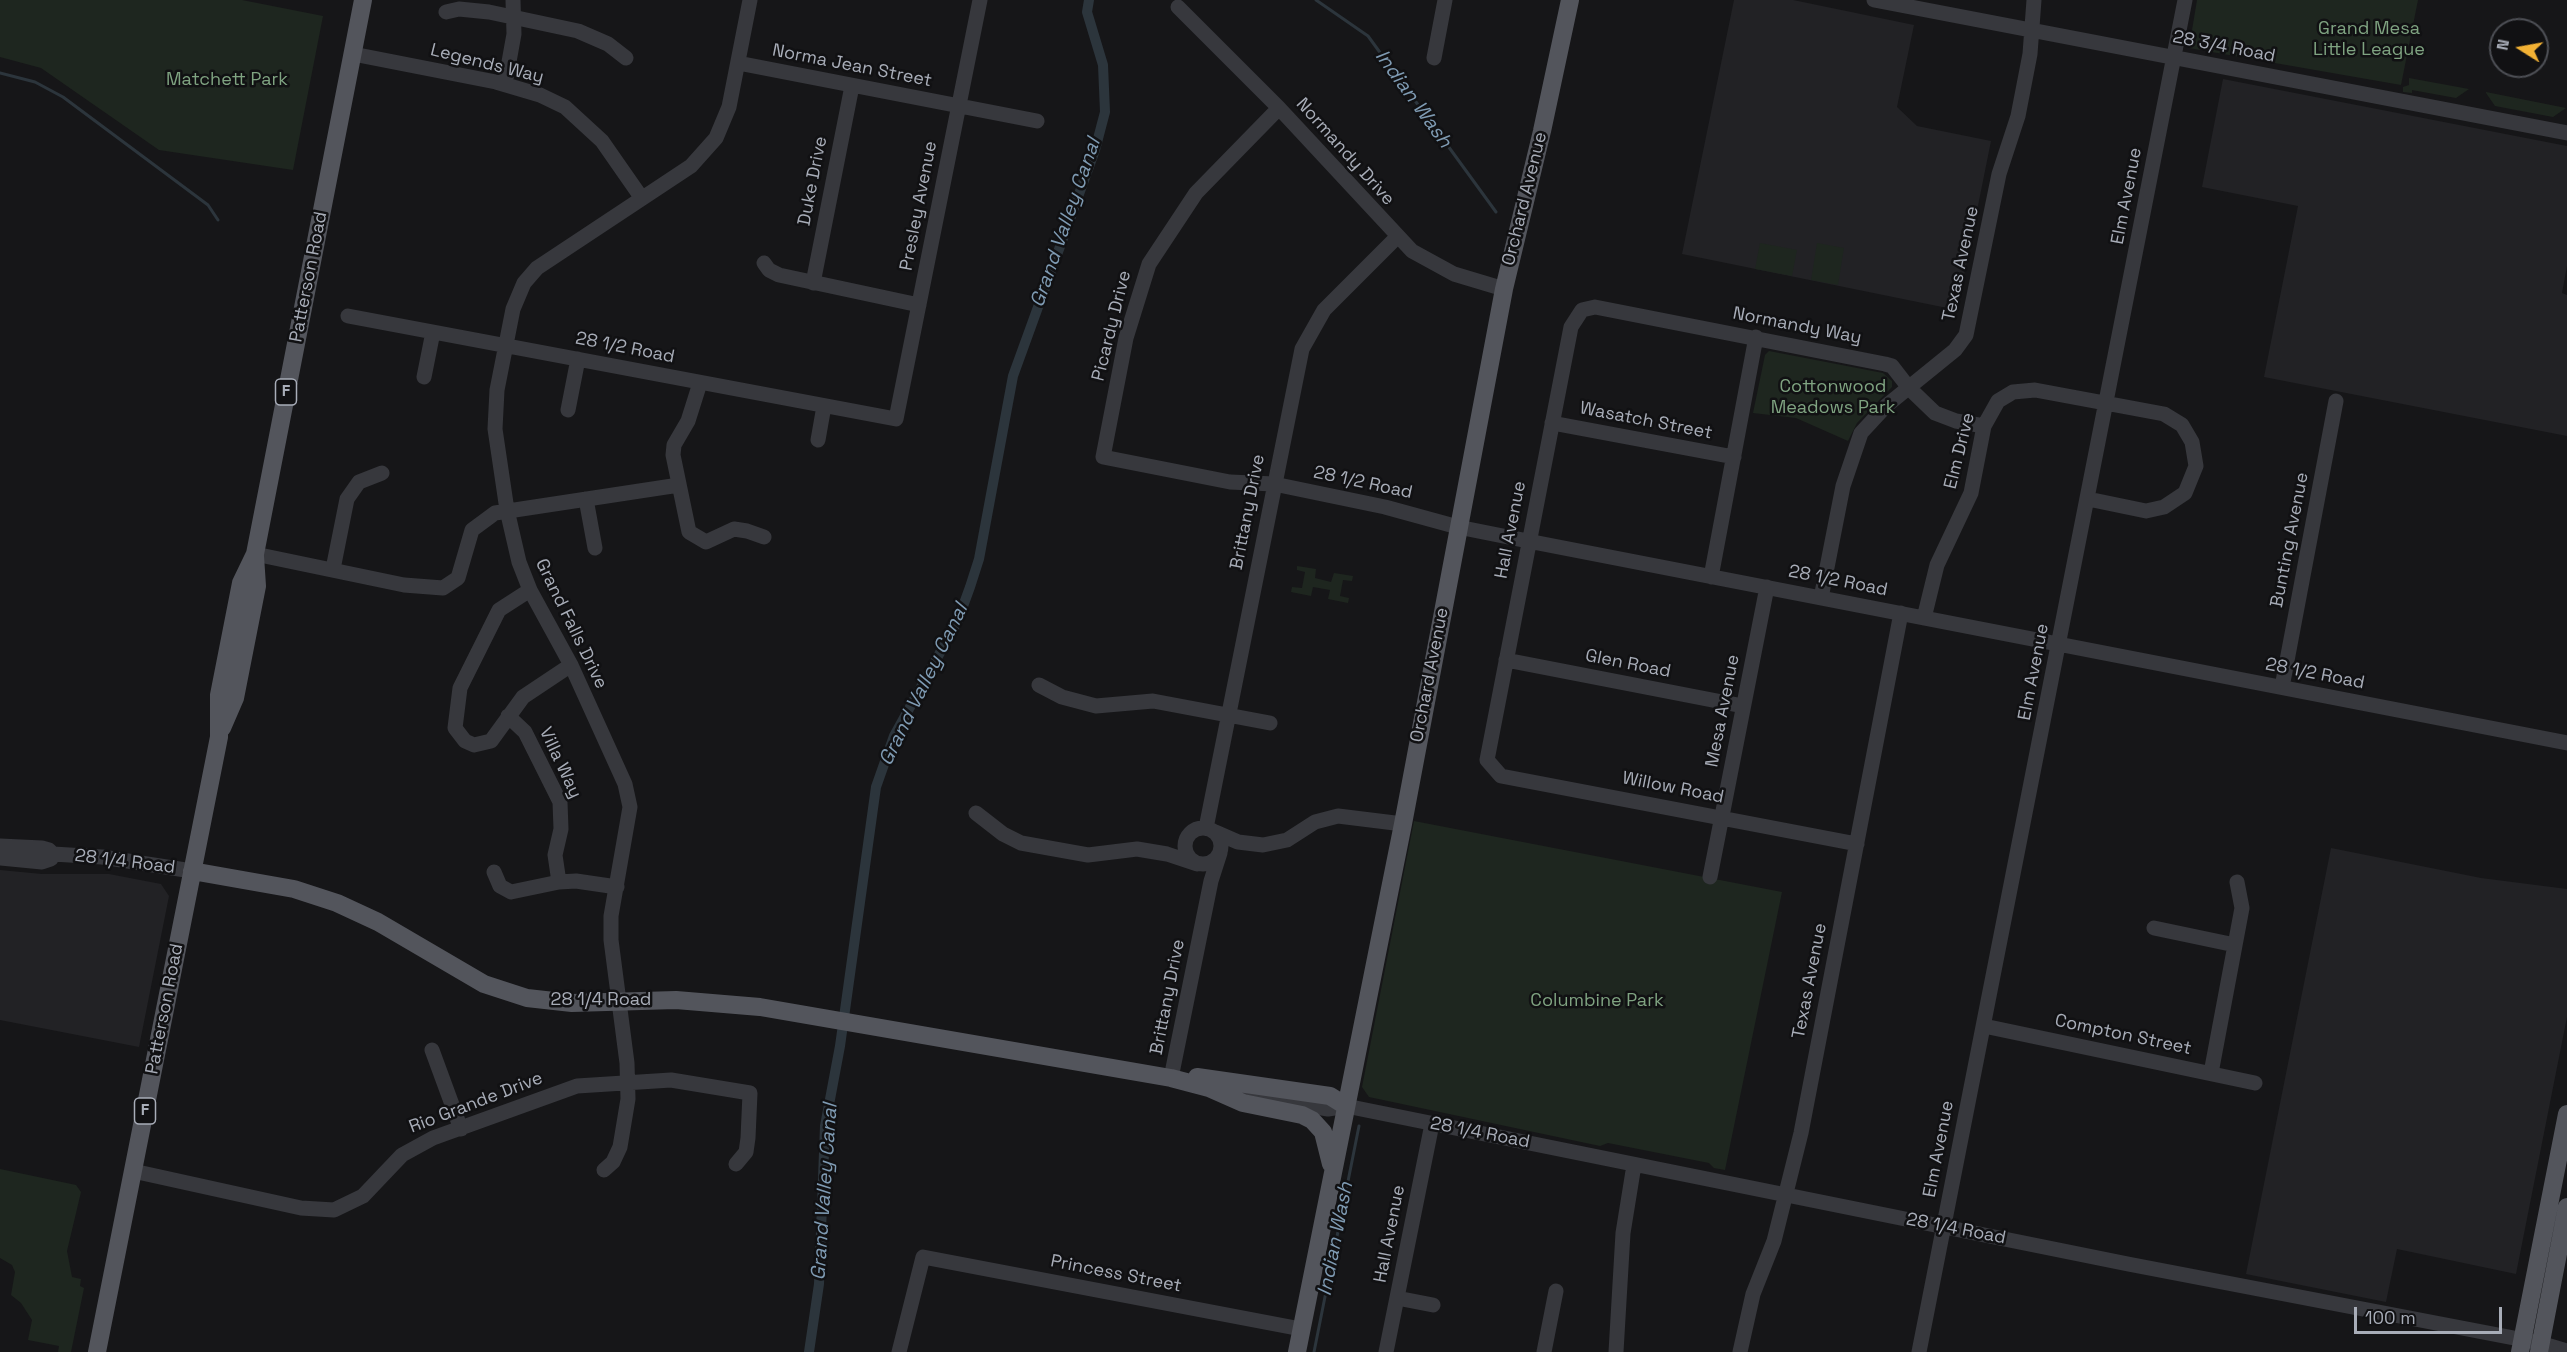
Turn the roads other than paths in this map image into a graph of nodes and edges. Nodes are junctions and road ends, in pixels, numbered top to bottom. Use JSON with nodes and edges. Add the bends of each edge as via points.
{"nodes":[{"id":1,"x":363,"y":0,"type":"edge"},
{"id":2,"x":513,"y":0,"type":"edge"},
{"id":3,"x":750,"y":0,"type":"edge"},
{"id":4,"x":980,"y":0,"type":"edge"},
{"id":5,"x":1446,"y":0,"type":"edge"},
{"id":6,"x":1570,"y":0,"type":"edge"},
{"id":7,"x":1879,"y":0,"type":"edge"},
{"id":8,"x":2034,"y":0,"type":"edge"},
{"id":9,"x":2185,"y":0,"type":"edge"},
{"id":10,"x":1178,"y":7,"type":"dead end"},
{"id":11,"x":446,"y":12,"type":"dead end"},
{"id":12,"x":513,"y":17,"type":"junction"},
{"id":13,"x":2031,"y":30,"type":"junction"},
{"id":14,"x":352,"y":54,"type":"junction"},
{"id":15,"x":2174,"y":57,"type":"junction"},
{"id":16,"x":626,"y":58,"type":"dead end"},
{"id":17,"x":1434,"y":58,"type":"dead end"},
{"id":18,"x":738,"y":63,"type":"junction"},
{"id":19,"x":504,"y":84,"type":"junction"},
{"id":20,"x":852,"y":86,"type":"junction"},
{"id":21,"x":958,"y":108,"type":"junction"},
{"id":22,"x":1279,"y":108,"type":"junction"},
{"id":23,"x":1037,"y":121,"type":"dead end"},
{"id":24,"x":2567,"y":133,"type":"edge"},
{"id":25,"x":641,"y":197,"type":"junction"},
{"id":26,"x":1396,"y":238,"type":"junction"},
{"id":27,"x":764,"y":263,"type":"dead end"},
{"id":28,"x":813,"y":284,"type":"junction"},
{"id":29,"x":1504,"y":289,"type":"junction"},
{"id":30,"x":920,"y":305,"type":"junction"},
{"id":31,"x":1582,"y":310,"type":"joint"},
{"id":32,"x":348,"y":316,"type":"dead end"},
{"id":33,"x":433,"y":332,"type":"junction"},
{"id":34,"x":1756,"y":338,"type":"junction"},
{"id":35,"x":505,"y":346,"type":"junction"},
{"id":36,"x":578,"y":359,"type":"junction"},
{"id":37,"x":424,"y":377,"type":"dead end"},
{"id":38,"x":700,"y":382,"type":"junction"},
{"id":39,"x":1909,"y":388,"type":"junction"},
{"id":40,"x":2336,"y":401,"type":"dead end"},
{"id":41,"x":2107,"y":402,"type":"junction"},
{"id":42,"x":824,"y":406,"type":"junction"},
{"id":43,"x":568,"y":410,"type":"dead end"},
{"id":44,"x":896,"y":420,"type":"joint"},
{"id":45,"x":1552,"y":423,"type":"junction"},
{"id":46,"x":1984,"y":426,"type":"junction"},
{"id":47,"x":818,"y":440,"type":"dead end"},
{"id":48,"x":1103,"y":457,"type":"joint"},
{"id":49,"x":1734,"y":457,"type":"junction"},
{"id":50,"x":382,"y":473,"type":"dead end"},
{"id":51,"x":1274,"y":484,"type":"junction"},
{"id":52,"x":679,"y":486,"type":"junction"},
{"id":53,"x":586,"y":499,"type":"junction"},
{"id":54,"x":2088,"y":499,"type":"junction"},
{"id":55,"x":507,"y":510,"type":"junction"},
{"id":56,"x":1458,"y":527,"type":"junction"},
{"id":57,"x":764,"y":537,"type":"dead end"},
{"id":58,"x":1529,"y":541,"type":"junction"},
{"id":59,"x":595,"y":548,"type":"dead end"},
{"id":60,"x":255,"y":554,"type":"junction"},
{"id":61,"x":333,"y":569,"type":"junction"},
{"id":62,"x":1711,"y":577,"type":"junction"},
{"id":63,"x":1767,"y":587,"type":"junction"},
{"id":64,"x":530,"y":590,"type":"junction"},
{"id":65,"x":1821,"y":598,"type":"junction"},
{"id":66,"x":1901,"y":614,"type":"junction"},
{"id":67,"x":1924,"y":618,"type":"junction"},
{"id":68,"x":2059,"y":644,"type":"junction"},
{"id":69,"x":1506,"y":660,"type":"junction"},
{"id":70,"x":571,"y":665,"type":"junction"},
{"id":71,"x":1039,"y":685,"type":"dead end"},
{"id":72,"x":2282,"y":687,"type":"junction"},
{"id":73,"x":1743,"y":706,"type":"junction"},
{"id":74,"x":1228,"y":714,"type":"junction"},
{"id":75,"x":508,"y":716,"type":"junction"},
{"id":76,"x":1270,"y":723,"type":"dead end"},
{"id":77,"x":2567,"y":743,"type":"edge"},
{"id":78,"x":1487,"y":760,"type":"joint"},
{"id":79,"x":976,"y":813,"type":"dead end"},
{"id":80,"x":1721,"y":818,"type":"junction"},
{"id":81,"x":1402,"y":824,"type":"junction"},
{"id":82,"x":1211,"y":830,"type":"junction"},
{"id":83,"x":1857,"y":844,"type":"junction"},
{"id":84,"x":0,"y":846,"type":"edge"},
{"id":85,"x":1220,"y":853,"type":"junction"},
{"id":86,"x":53,"y":854,"type":"junction"},
{"id":87,"x":0,"y":858,"type":"edge"},
{"id":88,"x":1197,"y":864,"type":"junction"},
{"id":89,"x":192,"y":871,"type":"junction"},
{"id":90,"x":494,"y":872,"type":"dead end"},
{"id":91,"x":1710,"y":877,"type":"dead end"},
{"id":92,"x":559,"y":882,"type":"junction"},
{"id":93,"x":2237,"y":882,"type":"dead end"},
{"id":94,"x":617,"y":887,"type":"junction"},
{"id":95,"x":2154,"y":928,"type":"dead end"},
{"id":96,"x":2235,"y":945,"type":"junction"},
{"id":97,"x":618,"y":1001,"type":"junction"},
{"id":98,"x":1984,"y":1026,"type":"junction"},
{"id":99,"x":432,"y":1050,"type":"dead end"},
{"id":100,"x":2211,"y":1073,"type":"junction"},
{"id":101,"x":1171,"y":1078,"type":"junction"},
{"id":102,"x":628,"y":1082,"type":"junction"},
{"id":103,"x":2255,"y":1083,"type":"dead end"},
{"id":104,"x":1209,"y":1088,"type":"junction"},
{"id":105,"x":1346,"y":1106,"type":"junction"},
{"id":106,"x":2567,"y":1114,"type":"edge"},
{"id":107,"x":1432,"y":1124,"type":"junction"},
{"id":108,"x":461,"y":1129,"type":"junction"},
{"id":109,"x":2567,"y":1151,"type":"edge"},
{"id":110,"x":736,"y":1164,"type":"dead end"},
{"id":111,"x":1634,"y":1165,"type":"junction"},
{"id":112,"x":604,"y":1170,"type":"dead end"},
{"id":113,"x":133,"y":1171,"type":"junction"},
{"id":114,"x":1330,"y":1182,"type":"junction"},
{"id":115,"x":2560,"y":1194,"type":"edge"},
{"id":116,"x":1786,"y":1195,"type":"junction"},
{"id":117,"x":2567,"y":1207,"type":"edge"},
{"id":118,"x":1943,"y":1227,"type":"junction"},
{"id":119,"x":2554,"y":1275,"type":"junction"},
{"id":120,"x":1556,"y":1291,"type":"dead end"},
{"id":121,"x":1397,"y":1298,"type":"junction"},
{"id":122,"x":1433,"y":1305,"type":"dead end"},
{"id":123,"x":1301,"y":1329,"type":"junction"},
{"id":124,"x":2530,"y":1347,"type":"edge"},
{"id":125,"x":2567,"y":1351,"type":"edge"},
{"id":126,"x":98,"y":1352,"type":"edge"},
{"id":127,"x":899,"y":1352,"type":"edge"},
{"id":128,"x":1297,"y":1352,"type":"edge"},
{"id":129,"x":1386,"y":1352,"type":"edge"},
{"id":130,"x":1544,"y":1352,"type":"edge"},
{"id":131,"x":1616,"y":1352,"type":"edge"},
{"id":132,"x":1740,"y":1352,"type":"edge"},
{"id":133,"x":1919,"y":1352,"type":"edge"}],
"edges":[{"from":1,"to":14,"type":"main road","name":"Patterson Road","number":"F"},
{"from":2,"to":12,"type":"street"},
{"from":3,"to":18,"type":"street","name":"Grand Falls Drive"},
{"from":4,"to":21,"type":"street","name":"Presley Avenue"},
{"from":5,"to":17,"type":"street"},
{"from":6,"to":29,"type":"main road","name":"Orchard Avenue"},
{"from":7,"to":13,"type":"street","name":"28 3/4 Road"},
{"from":8,"to":13,"type":"street","name":"Texas Avenue"},
{"from":9,"to":15,"type":"street","name":"Elm Avenue"},
{"from":10,"to":22,"type":"street","name":"Normandy Drive"},
{"from":11,"to":12,"type":"street","via":[[459,9]]},
{"from":12,"to":16,"type":"street","via":[[578,31],[608,44]]},
{"from":12,"to":19,"type":"street","via":[[514,34]]},
{"from":13,"to":15,"type":"street","name":"28 3/4 Road"},
{"from":13,"to":39,"type":"street","name":"Texas Avenue","via":[[2018,117],[1999,174],[1966,335],[1955,350]]},
{"from":14,"to":19,"type":"street","name":"Legends Way"},
{"from":14,"to":60,"type":"main road","name":"Patterson Road","number":"F"},
{"from":15,"to":24,"type":"street","name":"28 3/4 Road"},
{"from":15,"to":41,"type":"street","name":"Elm Avenue"},
{"from":18,"to":20,"type":"street","name":"Norma Jean Street"},
{"from":18,"to":25,"type":"street","name":"Grand Falls Drive","via":[[729,106],[716,138],[691,166]]},
{"from":19,"to":25,"type":"street","name":"Legends Way","via":[[540,95],[574,113],[602,141]]},
{"from":20,"to":21,"type":"street","name":"Norma Jean Street"},
{"from":20,"to":28,"type":"street","name":"Duke Drive"},
{"from":21,"to":23,"type":"street","name":"Norma Jean Street"},
{"from":21,"to":30,"type":"street","name":"Presley Avenue"},
{"from":22,"to":26,"type":"street","name":"Normandy Drive"},
{"from":22,"to":48,"type":"street","name":"Picardy Drive","via":[[1196,193],[1149,264],[1126,338]]},
{"from":25,"to":35,"type":"street","name":"Grand Falls Drive","via":[[537,268],[519,293]]},
{"from":26,"to":29,"type":"street","name":"Normandy Drive","via":[[1439,268]]},
{"from":26,"to":51,"type":"street","name":"Brittany Drive","via":[[1324,310],[1307,335]]},
{"from":27,"to":28,"type":"street","via":[[778,276]]},
{"from":28,"to":30,"type":"street"},
{"from":29,"to":56,"type":"main road","name":"Orchard Avenue"},
{"from":30,"to":44,"type":"street","name":"Presley Avenue"},
{"from":31,"to":34,"type":"street","name":"Normandy Way","via":[[1603,308]]},
{"from":31,"to":45,"type":"street","name":"Hall Avenue","via":[[1571,327]]},
{"from":32,"to":33,"type":"street","name":"28 1/2 Road"},
{"from":33,"to":35,"type":"street","name":"28 1/2 Road"},
{"from":33,"to":37,"type":"street"},
{"from":34,"to":39,"type":"street","name":"Normandy Way","via":[[1892,366]]},
{"from":34,"to":49,"type":"street"},
{"from":35,"to":36,"type":"street","name":"28 1/2 Road"},
{"from":35,"to":55,"type":"street","name":"Grand Falls Drive","via":[[495,410]]},
{"from":36,"to":38,"type":"street","name":"28 1/2 Road"},
{"from":36,"to":43,"type":"street"},
{"from":38,"to":42,"type":"street","name":"28 1/2 Road"},
{"from":38,"to":52,"type":"street","via":[[688,421],[674,445]]},
{"from":39,"to":46,"type":"street","name":"Normandy Way","via":[[1935,413]]},
{"from":39,"to":65,"type":"street","name":"Texas Avenue","via":[[1860,433],[1843,486]]},
{"from":40,"to":72,"type":"street","name":"Bunting Avenue"},
{"from":41,"to":46,"type":"street","name":"Elm Drive","via":[[2023,390],[1998,401]]},
{"from":41,"to":54,"type":"street","name":"Elm Avenue"},
{"from":41,"to":54,"type":"street","via":[[2164,414],[2182,425],[2192,442],[2196,466],[2184,493],[2164,507],[2146,511]]},
{"from":42,"to":44,"type":"street","name":"28 1/2 Road"},
{"from":42,"to":47,"type":"street"},
{"from":45,"to":49,"type":"street","name":"Wasatch Street"},
{"from":45,"to":58,"type":"street","name":"Hall Avenue"},
{"from":46,"to":67,"type":"street","name":"Elm Drive","via":[[1971,493],[1937,565]]},
{"from":48,"to":51,"type":"street","name":"28 1/2 Road","via":[[1230,482]]},
{"from":49,"to":62,"type":"street"},
{"from":50,"to":61,"type":"street","via":[[359,482],[347,498]]},
{"from":51,"to":56,"type":"street","name":"28 1/2 Road"},
{"from":51,"to":74,"type":"street","name":"Brittany Drive"},
{"from":52,"to":53,"type":"street"},
{"from":52,"to":57,"type":"street","via":[[685,521],[696,539],[706,542],[734,530]]},
{"from":53,"to":55,"type":"street"},
{"from":53,"to":59,"type":"street"},
{"from":54,"to":68,"type":"street","name":"Elm Avenue"},
{"from":55,"to":61,"type":"street","via":[[487,517],[472,530],[458,578],[443,588],[404,585]]},
{"from":55,"to":64,"type":"street","name":"Grand Falls Drive"},
{"from":56,"to":58,"type":"street","name":"28 1/2 Road"},
{"from":56,"to":81,"type":"main road","name":"Orchard Avenue"},
{"from":58,"to":62,"type":"street","name":"28 1/2 Road"},
{"from":58,"to":69,"type":"street","name":"Hall Avenue"},
{"from":60,"to":61,"type":"street"},
{"from":60,"to":89,"type":"main road","name":"Patterson Road","number":"F","via":[[241,583],[219,695],[219,737]]},
{"from":62,"to":63,"type":"street","name":"28 1/2 Road"},
{"from":63,"to":65,"type":"street","name":"28 1/2 Road"},
{"from":63,"to":73,"type":"street","name":"Mesa Avenue"},
{"from":64,"to":70,"type":"street","name":"Grand Falls Drive"},
{"from":64,"to":75,"type":"street","via":[[499,610],[460,688],[455,728],[465,741],[483,744],[497,736]]},
{"from":65,"to":66,"type":"street","name":"28 1/2 Road"},
{"from":66,"to":67,"type":"street","name":"28 1/2 Road"},
{"from":66,"to":83,"type":"street","name":"Texas Avenue"},
{"from":67,"to":68,"type":"street","name":"28 1/2 Road"},
{"from":68,"to":72,"type":"street","name":"28 1/2 Road"},
{"from":68,"to":98,"type":"street","name":"Elm Avenue"},
{"from":69,"to":73,"type":"street","name":"Glen Road"},
{"from":69,"to":78,"type":"street","name":"Hall Avenue"},
{"from":70,"to":75,"type":"street","via":[[523,697]]},
{"from":70,"to":94,"type":"street","name":"Grand Falls Drive","via":[[629,798],[629,821]]},
{"from":71,"to":74,"type":"street","via":[[1062,698],[1096,706],[1153,701]]},
{"from":72,"to":77,"type":"street","name":"28 1/2 Road"},
{"from":73,"to":80,"type":"street","name":"Mesa Avenue"},
{"from":74,"to":76,"type":"street"},
{"from":74,"to":82,"type":"street","name":"Brittany Drive"},
{"from":75,"to":92,"type":"street","name":"Villa Way","via":[[525,732],[560,802],[561,829],[555,855]]},
{"from":78,"to":80,"type":"street","name":"Willow Road","via":[[1501,776]]},
{"from":79,"to":88,"type":"street","via":[[1021,843],[1088,855],[1137,849]]},
{"from":80,"to":83,"type":"street","name":"Willow Road"},
{"from":80,"to":91,"type":"street","name":"Mesa Avenue"},
{"from":81,"to":82,"type":"street","via":[[1338,816],[1315,822],[1287,840],[1263,845],[1238,842]]},
{"from":81,"to":105,"type":"main road","name":"Orchard Avenue"},
{"from":82,"to":85,"type":"street","via":[[1221,844]]},
{"from":82,"to":88,"type":"street","via":[[1194,830],[1186,839],[1185,851]]},
{"from":83,"to":116,"type":"street","name":"Texas Avenue"},
{"from":84,"to":86,"type":"street","name":"28 1/4 Road","via":[[42,848]]},
{"from":85,"to":88,"type":"street","via":[[1208,864]]},
{"from":85,"to":101,"type":"street","name":"Brittany Drive"},
{"from":86,"to":87,"type":"street","name":"28 1/4 Road","via":[[42,862]]},
{"from":86,"to":89,"type":"street","name":"28 1/4 Road","via":[[113,858]]},
{"from":89,"to":97,"type":"main road","name":"28 1/4 Road","via":[[294,889],[337,903],[378,922],[476,980],[513,994],[572,1003]]},
{"from":89,"to":113,"type":"main road","name":"Patterson Road","number":"F"},
{"from":90,"to":92,"type":"street","via":[[500,885],[511,892]]},
{"from":92,"to":94,"type":"street"},
{"from":93,"to":96,"type":"street","via":[[2242,908]]},
{"from":94,"to":97,"type":"street","name":"Grand Falls Drive","via":[[611,940]]},
{"from":95,"to":96,"type":"street"},
{"from":96,"to":100,"type":"street"},
{"from":97,"to":101,"type":"main road","name":"28 1/4 Road","via":[[730,1004]]},
{"from":97,"to":102,"type":"street","name":"Grand Falls Drive"},
{"from":98,"to":100,"type":"street","name":"Compton Street"},
{"from":98,"to":118,"type":"street","name":"Elm Avenue"},
{"from":99,"to":108,"type":"street"},
{"from":100,"to":103,"type":"street","name":"Compton Street"},
{"from":101,"to":104,"type":"main road","name":"28 1/4 Road"},
{"from":101,"to":105,"type":"main road","name":"28 1/4 Road","via":[[1205,1077],[1318,1095]]},
{"from":102,"to":108,"type":"street","name":"Rio Grande Drive","via":[[577,1086]]},
{"from":102,"to":110,"type":"street","name":"Rio Grande Drive","via":[[671,1080],[750,1093],[746,1152]]},
{"from":102,"to":112,"type":"street","name":"Grand Falls Drive","via":[[620,1147]]},
{"from":104,"to":105,"type":"street","name":"28 1/4 Road","via":[[1328,1109]]},
{"from":104,"to":114,"type":"main road","via":[[1243,1103],[1302,1114],[1312,1120],[1327,1141]]},
{"from":105,"to":107,"type":"street","name":"28 1/4 Road"},
{"from":105,"to":114,"type":"main road","name":"Orchard Avenue"},
{"from":106,"to":115,"type":"main road"},
{"from":107,"to":111,"type":"street","name":"28 1/4 Road"},
{"from":107,"to":121,"type":"street","name":"Hall Avenue"},
{"from":108,"to":113,"type":"street","name":"Rio Grande Drive","via":[[415,1147],[393,1163],[363,1196],[334,1210],[301,1208]]},
{"from":109,"to":115,"type":"main road"},
{"from":111,"to":116,"type":"street","name":"28 1/4 Road"},
{"from":111,"to":131,"type":"street","via":[[1623,1233]]},
{"from":113,"to":126,"type":"main road","name":"Patterson Road","number":"F"},
{"from":114,"to":123,"type":"main road","name":"Orchard Avenue"},
{"from":115,"to":119,"type":"main road","via":[[2550,1240]]},
{"from":115,"to":124,"type":"main road"},
{"from":116,"to":118,"type":"street","name":"28 1/4 Road"},
{"from":116,"to":132,"type":"street","name":"Texas Avenue","via":[[1774,1241],[1753,1294]]},
{"from":117,"to":119,"type":"main road"},
{"from":118,"to":124,"type":"street","name":"28 1/4 Road"},
{"from":118,"to":133,"type":"street","name":"Elm Avenue"},
{"from":119,"to":124,"type":"main road"},
{"from":120,"to":130,"type":"street"},
{"from":121,"to":122,"type":"street"},
{"from":121,"to":129,"type":"street","name":"Hall Avenue"},
{"from":123,"to":127,"type":"street","name":"Princess Street","via":[[924,1257]]},
{"from":123,"to":128,"type":"main road","name":"Orchard Avenue"},
{"from":124,"to":125,"type":"street","name":"28 1/4 Road"}]}
